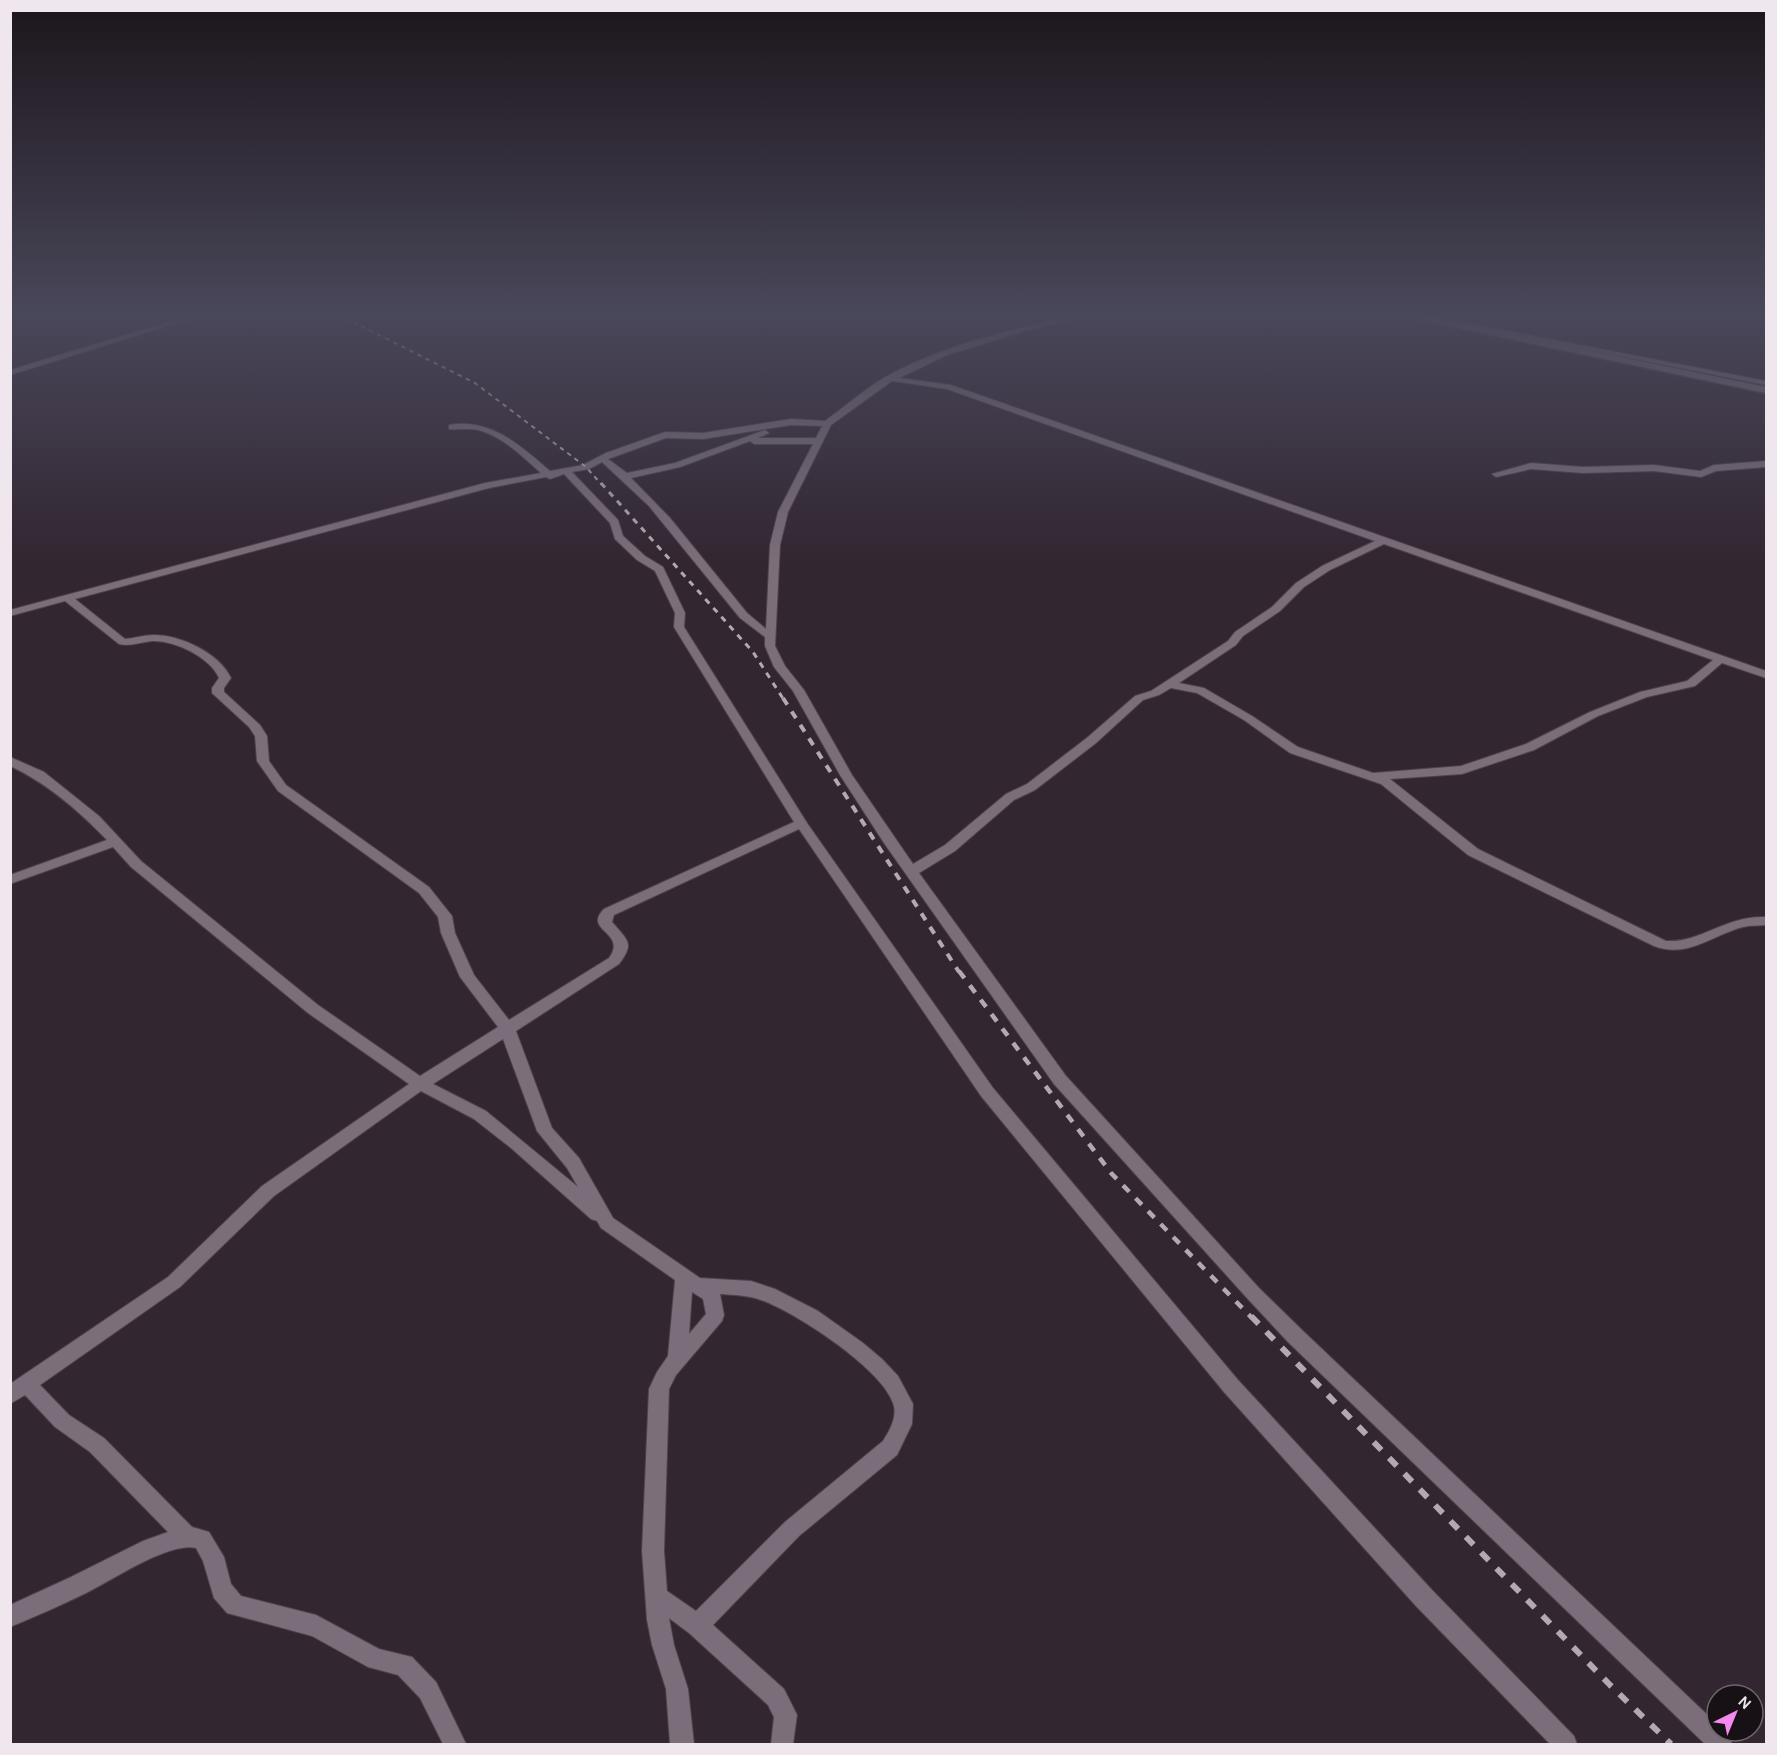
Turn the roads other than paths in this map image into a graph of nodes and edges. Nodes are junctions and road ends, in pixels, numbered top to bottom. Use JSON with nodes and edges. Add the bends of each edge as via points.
{"nodes":[{"id":1,"x":861,"y":396,"type":"edge"},
{"id":2,"x":972,"y":396,"type":"edge"},
{"id":3,"x":782,"y":424,"type":"junction"},
{"id":4,"x":827,"y":424,"type":"junction"},
{"id":5,"x":452,"y":427,"type":"dead end"},
{"id":6,"x":687,"y":436,"type":"junction"},
{"id":7,"x":739,"y":441,"type":"junction"},
{"id":8,"x":817,"y":441,"type":"junction"},
{"id":9,"x":603,"y":459,"type":"junction"},
{"id":10,"x":1767,"y":464,"type":"edge"},
{"id":11,"x":567,"y":472,"type":"junction"},
{"id":12,"x":1496,"y":474,"type":"dead end"},
{"id":13,"x":550,"y":476,"type":"junction"},
{"id":14,"x":627,"y":476,"type":"junction"},
{"id":15,"x":1384,"y":540,"type":"junction"},
{"id":16,"x":66,"y":598,"type":"junction"},
{"id":17,"x":10,"y":613,"type":"edge"},
{"id":18,"x":771,"y":636,"type":"junction"},
{"id":19,"x":1721,"y":659,"type":"junction"},
{"id":20,"x":1767,"y":675,"type":"edge"},
{"id":21,"x":1169,"y":684,"type":"junction"},
{"id":22,"x":10,"y":761,"type":"edge"},
{"id":23,"x":1371,"y":777,"type":"junction"},
{"id":24,"x":801,"y":823,"type":"junction"},
{"id":25,"x":115,"y":842,"type":"junction"},
{"id":26,"x":912,"y":871,"type":"junction"},
{"id":27,"x":10,"y":880,"type":"edge"},
{"id":28,"x":1767,"y":921,"type":"edge"},
{"id":29,"x":507,"y":1028,"type":"junction"},
{"id":30,"x":420,"y":1084,"type":"junction"},
{"id":31,"x":607,"y":1223,"type":"junction"},
{"id":32,"x":693,"y":1280,"type":"junction"},
{"id":33,"x":677,"y":1359,"type":"junction"},
{"id":34,"x":27,"y":1384,"type":"junction"},
{"id":35,"x":10,"y":1395,"type":"edge"},
{"id":36,"x":187,"y":1536,"type":"junction"},
{"id":37,"x":657,"y":1598,"type":"junction"},
{"id":38,"x":10,"y":1616,"type":"edge"},
{"id":39,"x":697,"y":1625,"type":"junction"},
{"id":40,"x":455,"y":1744,"type":"edge"},
{"id":41,"x":682,"y":1744,"type":"edge"},
{"id":42,"x":782,"y":1744,"type":"edge"},
{"id":43,"x":1566,"y":1744,"type":"edge"},
{"id":44,"x":1720,"y":1744,"type":"edge"}],
"edges":[{"from":1,"to":4,"type":"street"},
{"from":2,"to":15,"type":"street"},
{"from":3,"to":4,"type":"street"},
{"from":3,"to":6,"type":"street"},
{"from":3,"to":7,"type":"street"},
{"from":4,"to":8,"type":"street"},
{"from":5,"to":13,"type":"street","via":[[478,425],[520,450]]},
{"from":6,"to":7,"type":"street","via":[[707,441]]},
{"from":6,"to":9,"type":"street","via":[[665,435]]},
{"from":7,"to":8,"type":"street"},
{"from":7,"to":14,"type":"street","via":[[677,465]]},
{"from":8,"to":18,"type":"street","via":[[783,512],[775,545]]},
{"from":9,"to":11,"type":"street"},
{"from":9,"to":14,"type":"street"},
{"from":10,"to":12,"type":"street","via":[[1714,468],[1701,474],[1654,468],[1582,470],[1531,465]]},
{"from":11,"to":13,"type":"street"},
{"from":11,"to":24,"type":"street","via":[[615,522],[618,537],[659,569],[680,613],[679,627]]},
{"from":13,"to":16,"type":"street","via":[[502,482]]},
{"from":14,"to":18,"type":"street","via":[[649,498],[746,621]]},
{"from":15,"to":19,"type":"street"},
{"from":15,"to":21,"type":"street","via":[[1300,585],[1276,609],[1222,650]]},
{"from":16,"to":17,"type":"street"},
{"from":16,"to":29,"type":"street","via":[[123,642],[163,638],[219,666],[225,678],[218,693],[254,725],[261,736],[263,761],[270,774],[282,788],[429,896],[445,916],[467,977]]},
{"from":18,"to":26,"type":"street","via":[[770,646],[780,667],[798,690],[846,775]]},
{"from":19,"to":20,"type":"street"},
{"from":19,"to":23,"type":"street","via":[[1691,684],[1644,693],[1530,747],[1462,770]]},
{"from":21,"to":23,"type":"street","via":[[1200,690],[1294,750]]},
{"from":21,"to":26,"type":"street","via":[[1139,698],[1031,787],[1010,797],[950,848]]},
{"from":22,"to":25,"type":"street","via":[[39,775],[94,819]]},
{"from":23,"to":28,"type":"street","via":[[1385,781],[1473,852],[1648,939],[1671,946],[1703,939],[1740,920]]},
{"from":24,"to":29,"type":"street","via":[[615,908],[604,918],[622,943],[614,961]]},
{"from":24,"to":43,"type":"street","via":[[987,1092],[1145,1285],[1231,1386],[1424,1598]]},
{"from":25,"to":27,"type":"street"},
{"from":25,"to":30,"type":"street","via":[[256,964]]},
{"from":26,"to":44,"type":"street","via":[[1060,1080],[1252,1293]]},
{"from":29,"to":30,"type":"street"},
{"from":29,"to":31,"type":"street","via":[[545,1131],[573,1163]]},
{"from":30,"to":31,"type":"street","via":[[480,1115]]},
{"from":30,"to":34,"type":"street","via":[[268,1191],[165,1288]]},
{"from":31,"to":32,"type":"street"},
{"from":32,"to":33,"type":"street"},
{"from":32,"to":33,"type":"street","via":[[711,1295],[715,1315]]},
{"from":32,"to":39,"type":"street","via":[[752,1289],[819,1320],[875,1365],[902,1397],[905,1414],[890,1448],[792,1529]]},
{"from":33,"to":37,"type":"street","via":[[664,1374],[659,1389],[653,1492]]},
{"from":34,"to":35,"type":"street"},
{"from":34,"to":36,"type":"street","via":[[62,1421],[97,1445]]},
{"from":36,"to":38,"type":"street","via":[[150,1548]]},
{"from":36,"to":40,"type":"street","via":[[202,1539],[213,1557],[222,1590],[235,1605],[316,1626],[376,1659],[404,1665],[428,1690]]},
{"from":37,"to":39,"type":"street"},
{"from":37,"to":41,"type":"street","via":[[663,1645],[677,1689]]},
{"from":39,"to":42,"type":"street","via":[[776,1697],[786,1715]]}]}
